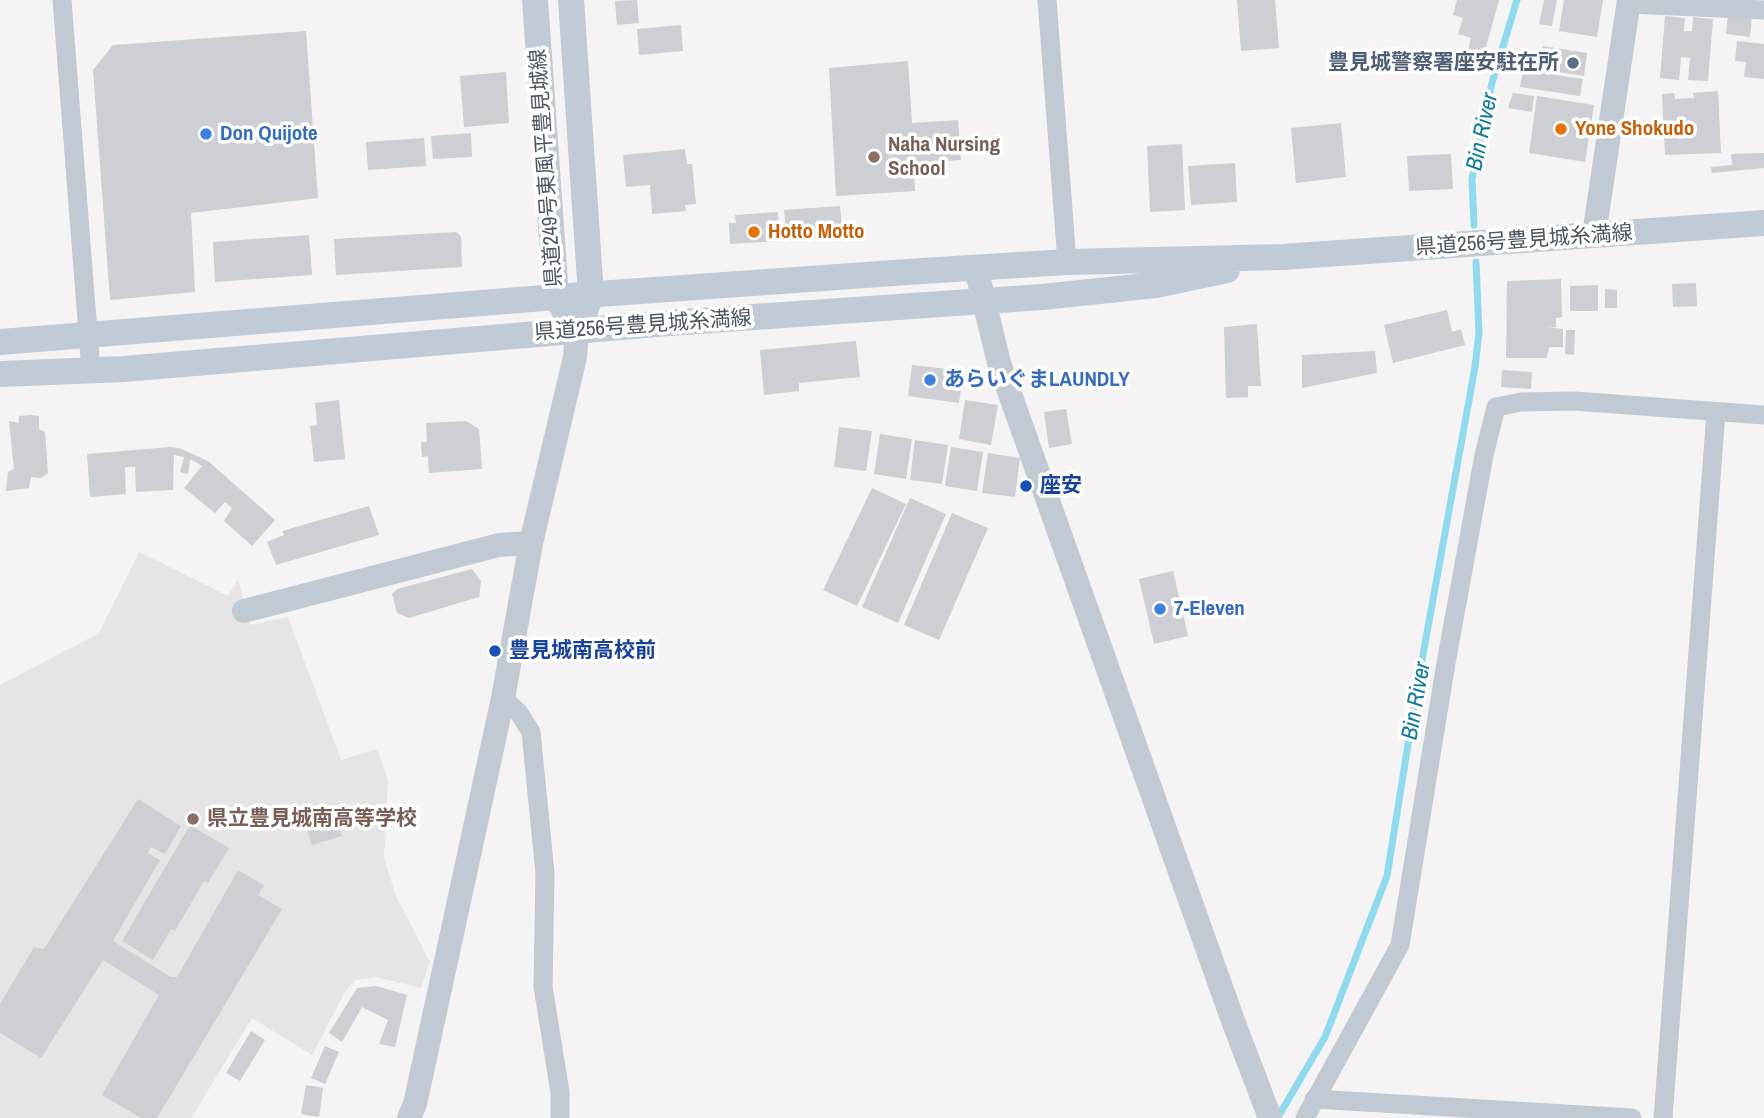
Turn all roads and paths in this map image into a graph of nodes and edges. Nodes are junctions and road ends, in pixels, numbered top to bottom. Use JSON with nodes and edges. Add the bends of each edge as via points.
{"nodes":[{"id":1,"x":62,"y":0,"type":"edge"},
{"id":2,"x":535,"y":0,"type":"edge"},
{"id":3,"x":570,"y":0,"type":"edge"},
{"id":4,"x":1047,"y":0,"type":"edge"},
{"id":5,"x":1629,"y":2,"type":"edge"},
{"id":6,"x":1764,"y":10,"type":"edge"},
{"id":7,"x":1764,"y":223,"type":"edge"},
{"id":8,"x":1594,"y":235,"type":"junction"},
{"id":9,"x":1283,"y":257,"type":"junction"},
{"id":10,"x":1067,"y":262,"type":"junction"},
{"id":11,"x":976,"y":268,"type":"junction"},
{"id":12,"x":591,"y":295,"type":"junction"},
{"id":13,"x":556,"y":297,"type":"junction"},
{"id":14,"x":984,"y":302,"type":"junction"},
{"id":15,"x":577,"y":331,"type":"junction"},
{"id":16,"x":88,"y":334,"type":"junction"},
{"id":17,"x":0,"y":342,"type":"edge"},
{"id":18,"x":90,"y":371,"type":"junction"},
{"id":19,"x":0,"y":374,"type":"edge"},
{"id":20,"x":1716,"y":412,"type":"junction"},
{"id":21,"x":1764,"y":415,"type":"edge"},
{"id":22,"x":531,"y":543,"type":"junction"},
{"id":23,"x":244,"y":611,"type":"dead end"},
{"id":24,"x":503,"y":698,"type":"junction"},
{"id":25,"x":1314,"y":1099,"type":"junction"},
{"id":26,"x":1268,"y":1117,"type":"edge"},
{"id":27,"x":409,"y":1118,"type":"edge"},
{"id":28,"x":560,"y":1118,"type":"edge"},
{"id":29,"x":1305,"y":1118,"type":"edge"},
{"id":30,"x":1632,"y":1118,"type":"edge"},
{"id":31,"x":1663,"y":1118,"type":"edge"}],
"edges":[{"from":1,"to":16,"type":"street"},
{"from":2,"to":13,"type":"main road","name":"県道249号東風平豊見城線"},
{"from":3,"to":12,"type":"main road","name":"県道249号東風平豊見城線"},
{"from":4,"to":10,"type":"street"},
{"from":5,"to":6,"type":"street"},
{"from":5,"to":8,"type":"street"},
{"from":7,"to":8,"type":"main road","name":"県道256号豊見城糸満線"},
{"from":8,"to":9,"type":"main road","name":"県道256号豊見城糸満線"},
{"from":9,"to":10,"type":"main road","name":"県道256号豊見城糸満線"},
{"from":9,"to":14,"type":"main road","name":"県道256号豊見城糸満線","via":[[1156,285]]},
{"from":10,"to":11,"type":"main road","name":"県道256号豊見城糸満線"},
{"from":11,"to":12,"type":"main road","name":"県道256号豊見城糸満線"},
{"from":11,"to":14,"type":"street"},
{"from":12,"to":13,"type":"main road","name":"県道256号豊見城糸満線"},
{"from":12,"to":15,"type":"main road","name":"県道249号東風平豊見城線"},
{"from":13,"to":15,"type":"main road","name":"県道249号東風平豊見城線"},
{"from":13,"to":16,"type":"main road","name":"県道256号豊見城糸満線"},
{"from":14,"to":15,"type":"main road","name":"県道256号豊見城糸満線"},
{"from":14,"to":26,"type":"street","via":[[999,363]]},
{"from":15,"to":18,"type":"main road","name":"県道256号豊見城糸満線"},
{"from":15,"to":22,"type":"street","via":[[575,357]]},
{"from":16,"to":17,"type":"main road","name":"県道256号豊見城糸満線"},
{"from":16,"to":18,"type":"street"},
{"from":18,"to":19,"type":"main road","name":"県道256号豊見城糸満線"},
{"from":20,"to":21,"type":"street"},
{"from":20,"to":25,"type":"street","via":[[1574,401],[1496,407],[1449,650],[1400,945]]},
{"from":20,"to":31,"type":"street"},
{"from":22,"to":23,"type":"street","via":[[499,545]]},
{"from":22,"to":24,"type":"street"},
{"from":24,"to":27,"type":"street"},
{"from":24,"to":28,"type":"street","via":[[531,732],[545,873],[543,987]]},
{"from":25,"to":29,"type":"street"},
{"from":25,"to":30,"type":"street"}]}
